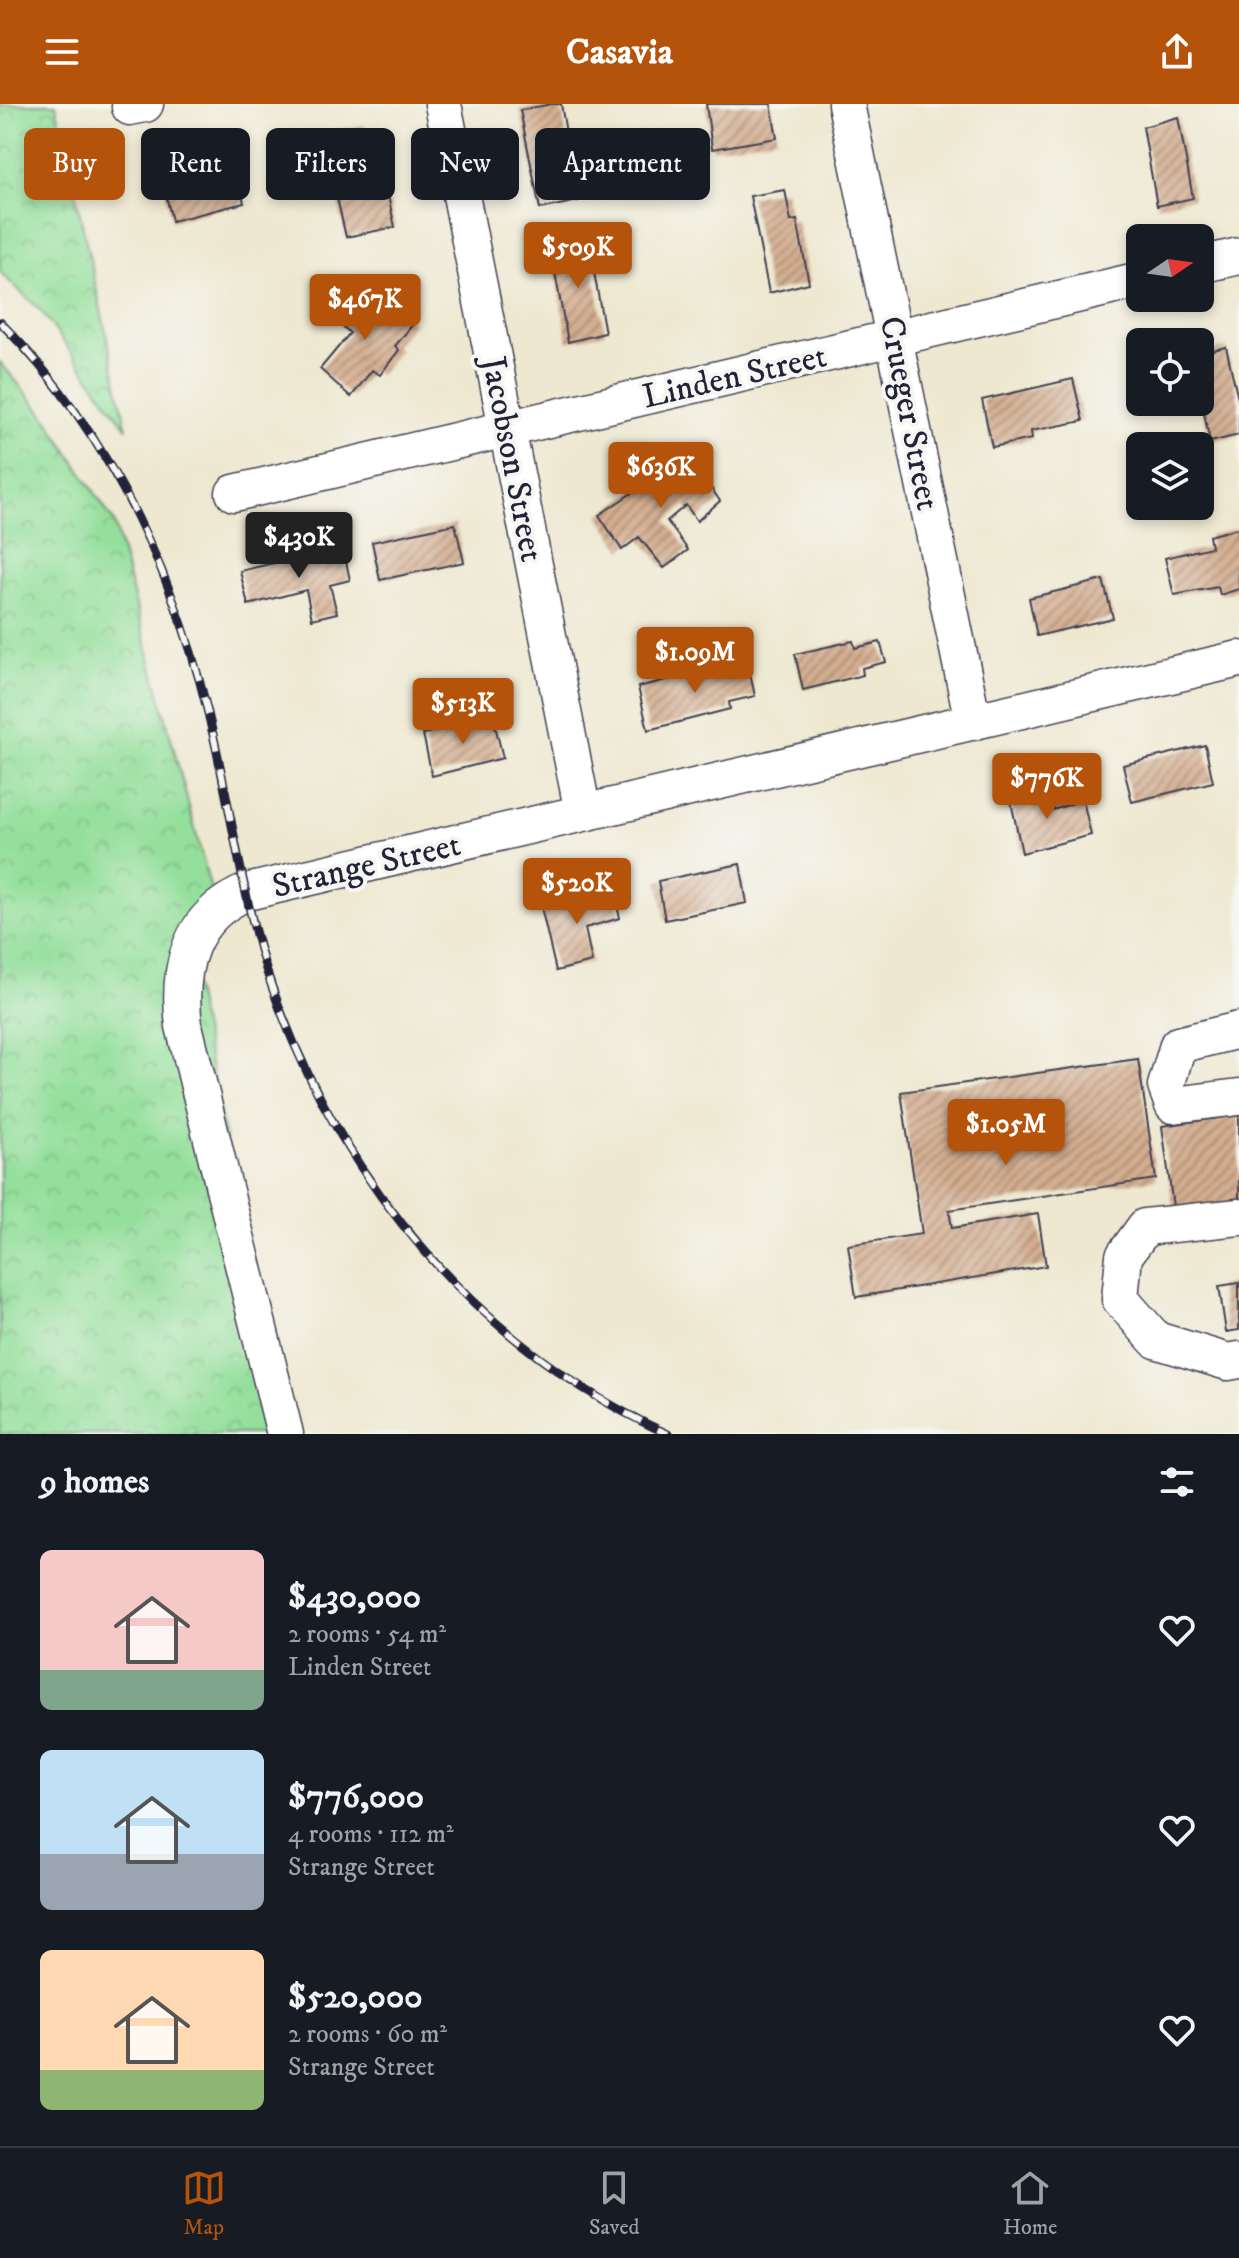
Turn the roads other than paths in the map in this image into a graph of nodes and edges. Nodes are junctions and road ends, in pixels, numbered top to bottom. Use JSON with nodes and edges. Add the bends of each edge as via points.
{"nodes":[{"id":1,"x":443,"y":104,"type":"edge"},
{"id":2,"x":846,"y":104,"type":"edge"},
{"id":3,"x":1239,"y":256,"type":"edge"},
{"id":4,"x":1214,"y":262,"type":"edge"},
{"id":5,"x":1126,"y":283,"type":"edge"},
{"id":6,"x":896,"y":337,"type":"junction"},
{"id":7,"x":508,"y":428,"type":"junction"},
{"id":8,"x":234,"y":493,"type":"dead end"},
{"id":9,"x":1239,"y":659,"type":"edge"},
{"id":10,"x":973,"y":722,"type":"junction"},
{"id":11,"x":583,"y":813,"type":"junction"},
{"id":12,"x":1239,"y":1030,"type":"edge"},
{"id":13,"x":1239,"y":1097,"type":"edge"},
{"id":14,"x":1239,"y":1217,"type":"edge"},
{"id":15,"x":1239,"y":1360,"type":"edge"},
{"id":16,"x":285,"y":1434,"type":"edge"}],
"edges":[{"from":1,"to":7,"type":"street","name":"Jacobson Street"},
{"from":2,"to":6,"type":"street","name":"Crueger Street"},
{"from":3,"to":4,"type":"street"},
{"from":5,"to":6,"type":"street","name":"Linden Street"},
{"from":6,"to":7,"type":"street","name":"Linden Street"},
{"from":6,"to":10,"type":"street","name":"Crueger Street"},
{"from":7,"to":8,"type":"street","name":"Linden Street"},
{"from":7,"to":11,"type":"street","name":"Jacobson Street"},
{"from":9,"to":10,"type":"street","name":"Strange Street"},
{"from":10,"to":11,"type":"street","name":"Strange Street"},
{"from":11,"to":16,"type":"street","name":"Strange Street","via":[[247,892],[216,909],[196,938],[183,975],[184,1026]]},
{"from":12,"to":13,"type":"street","via":[[1178,1045],[1166,1086],[1173,1105]]},
{"from":14,"to":15,"type":"street","via":[[1145,1227],[1124,1256],[1120,1299],[1156,1340],[1228,1362]]}]}
